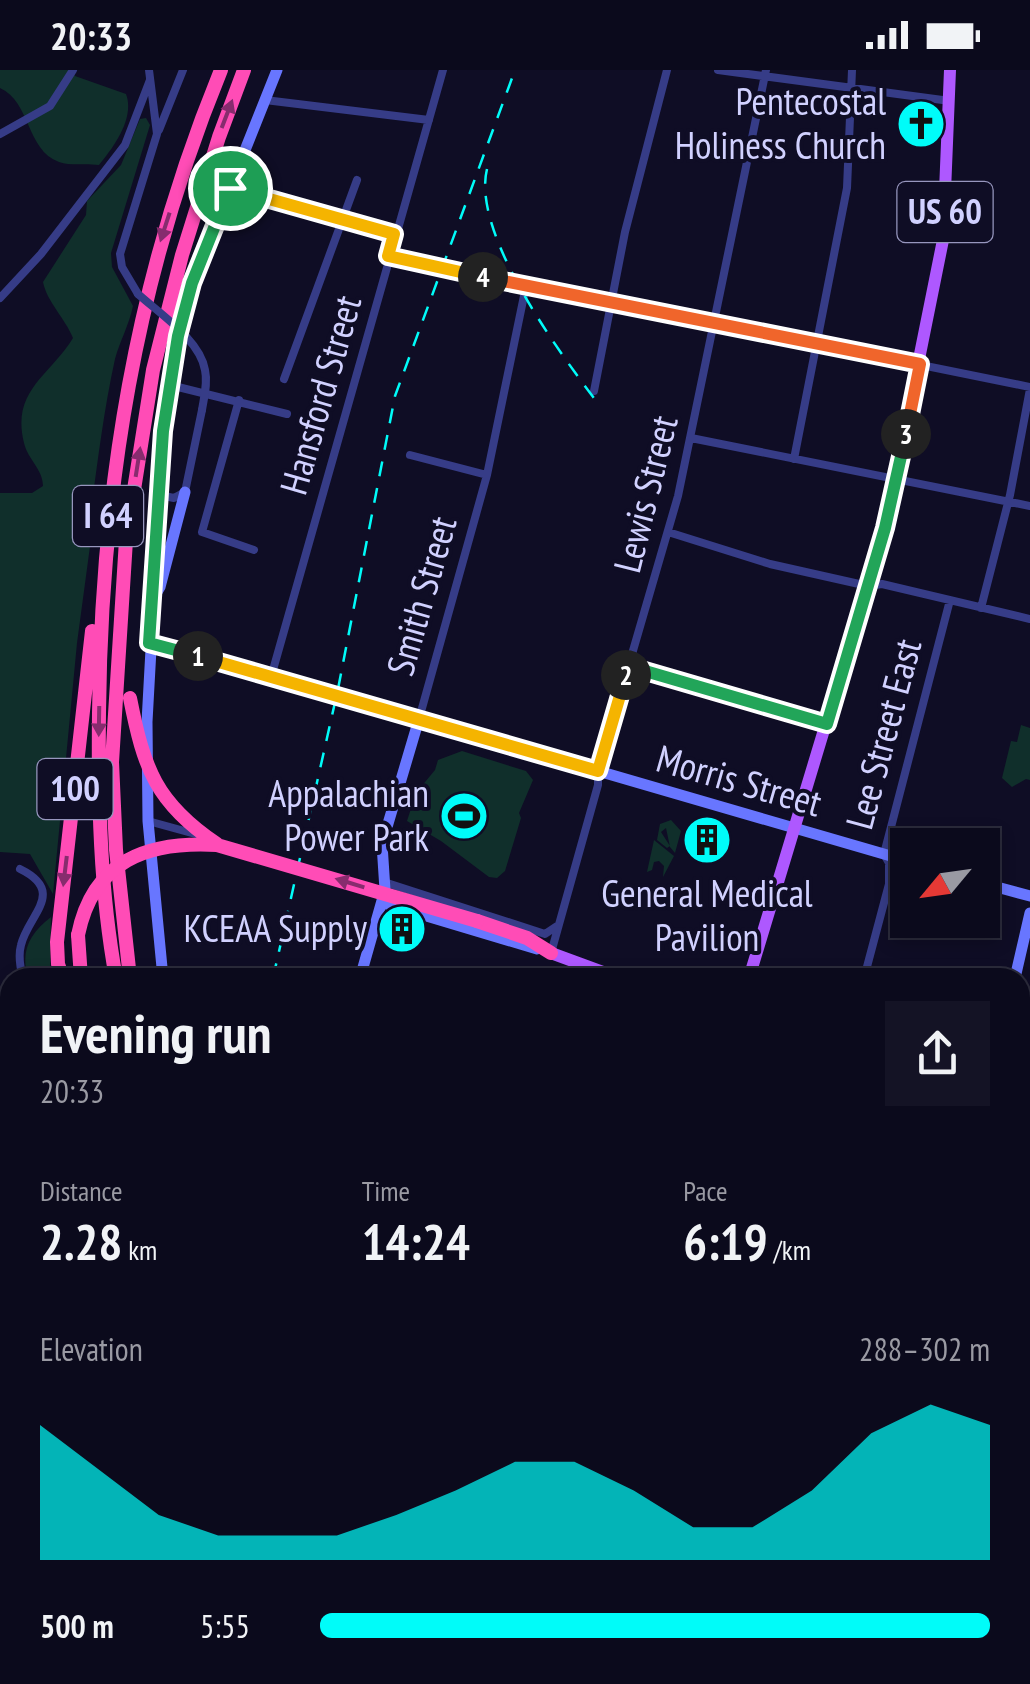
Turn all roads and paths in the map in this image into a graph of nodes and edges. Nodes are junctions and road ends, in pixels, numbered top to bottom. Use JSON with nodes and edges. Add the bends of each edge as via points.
{"nodes":[{"id":1,"x":73,"y":70,"type":"edge"},
{"id":2,"x":149,"y":70,"type":"edge"},
{"id":3,"x":183,"y":70,"type":"edge"},
{"id":4,"x":222,"y":70,"type":"edge"},
{"id":5,"x":244,"y":70,"type":"edge"},
{"id":6,"x":277,"y":70,"type":"edge"},
{"id":7,"x":443,"y":70,"type":"edge"},
{"id":8,"x":666,"y":70,"type":"edge"},
{"id":9,"x":718,"y":70,"type":"edge"},
{"id":10,"x":852,"y":70,"type":"edge"},
{"id":11,"x":950,"y":70,"type":"edge"},
{"id":12,"x":765,"y":73,"type":"edge"},
{"id":13,"x":150,"y":80,"type":"junction"},
{"id":14,"x":851,"y":88,"type":"junction"},
{"id":15,"x":265,"y":100,"type":"junction"},
{"id":16,"x":950,"y":101,"type":"junction"},
{"id":17,"x":430,"y":120,"type":"junction"},
{"id":18,"x":0,"y":134,"type":"edge"},
{"id":19,"x":157,"y":134,"type":"junction"},
{"id":20,"x":357,"y":180,"type":"dead end"},
{"id":21,"x":230,"y":188,"type":"junction"},
{"id":22,"x":342,"y":219,"type":"junction"},
{"id":23,"x":394,"y":234,"type":"junction"},
{"id":24,"x":388,"y":256,"type":"junction"},
{"id":25,"x":526,"y":286,"type":"junction"},
{"id":26,"x":0,"y":298,"type":"edge"},
{"id":27,"x":610,"y":304,"type":"junction"},
{"id":28,"x":711,"y":323,"type":"junction"},
{"id":29,"x":817,"y":344,"type":"junction"},
{"id":30,"x":920,"y":364,"type":"junction"},
{"id":31,"x":284,"y":379,"type":"dead end"},
{"id":32,"x":170,"y":384,"type":"junction"},
{"id":33,"x":1030,"y":388,"type":"edge"},
{"id":34,"x":594,"y":391,"type":"dead end"},
{"id":35,"x":239,"y":400,"type":"junction"},
{"id":36,"x":287,"y":414,"type":"dead end"},
{"id":37,"x":691,"y":438,"type":"junction"},
{"id":38,"x":410,"y":455,"type":"dead end"},
{"id":39,"x":794,"y":459,"type":"junction"},
{"id":40,"x":486,"y":475,"type":"junction"},
{"id":41,"x":896,"y":480,"type":"junction"},
{"id":42,"x":184,"y":492,"type":"junction"},
{"id":43,"x":159,"y":495,"type":"junction"},
{"id":44,"x":1007,"y":501,"type":"junction"},
{"id":45,"x":1030,"y":506,"type":"edge"},
{"id":46,"x":668,"y":532,"type":"junction"},
{"id":47,"x":126,"y":540,"type":"junction"},
{"id":48,"x":254,"y":550,"type":"dead end"},
{"id":49,"x":868,"y":586,"type":"junction"},
{"id":50,"x":152,"y":600,"type":"junction"},
{"id":51,"x":950,"y":600,"type":"junction"},
{"id":52,"x":101,"y":602,"type":"junction"},
{"id":53,"x":982,"y":608,"type":"junction"},
{"id":54,"x":1030,"y":620,"type":"edge"},
{"id":55,"x":149,"y":643,"type":"junction"},
{"id":56,"x":628,"y":666,"type":"junction"},
{"id":57,"x":271,"y":677,"type":"junction"},
{"id":58,"x":419,"y":719,"type":"junction"},
{"id":59,"x":827,"y":724,"type":"junction"},
{"id":60,"x":598,"y":771,"type":"junction"},
{"id":61,"x":148,"y":820,"type":"junction"},
{"id":62,"x":793,"y":828,"type":"junction"},
{"id":63,"x":218,"y":845,"type":"junction"},
{"id":64,"x":884,"y":854,"type":"junction"},
{"id":65,"x":890,"y":856,"type":"edge"},
{"id":66,"x":280,"y":859,"type":"dead end"},
{"id":67,"x":20,"y":869,"type":"dead end"},
{"id":68,"x":384,"y":882,"type":"junction"},
{"id":69,"x":889,"y":884,"type":"joint"},
{"id":70,"x":1000,"y":887,"type":"edge"},
{"id":71,"x":1030,"y":896,"type":"edge"},
{"id":72,"x":383,"y":903,"type":"junction"},
{"id":73,"x":1030,"y":913,"type":"edge"},
{"id":74,"x":551,"y":930,"type":"junction"},
{"id":75,"x":527,"y":938,"type":"junction"},
{"id":76,"x":551,"y":953,"type":"junction"},
{"id":77,"x":22,"y":968,"type":"edge"},
{"id":78,"x":59,"y":968,"type":"edge"},
{"id":79,"x":80,"y":968,"type":"edge"},
{"id":80,"x":115,"y":968,"type":"edge"},
{"id":81,"x":129,"y":968,"type":"edge"},
{"id":82,"x":162,"y":968,"type":"edge"},
{"id":83,"x":363,"y":968,"type":"edge"},
{"id":84,"x":592,"y":968,"type":"edge"},
{"id":85,"x":752,"y":968,"type":"edge"},
{"id":86,"x":867,"y":968,"type":"edge"},
{"id":87,"x":1016,"y":968,"type":"edge"}],
"edges":[{"from":1,"to":18,"type":"street","via":[[50,106]]},
{"from":2,"to":13,"type":"street"},
{"from":3,"to":19,"type":"street"},
{"from":4,"to":52,"type":"highway","number":"I 64","one_way":true,"via":[[160,242],[124,414]]},
{"from":47,"to":5,"type":"highway","number":"I 64","one_way":true,"via":[[153,370],[182,255]]},
{"from":6,"to":15,"type":"street"},
{"from":7,"to":17,"type":"street","name":"Hansford Street"},
{"from":8,"to":27,"type":"street"},
{"from":9,"to":12,"type":"street"},
{"from":10,"to":14,"type":"street"},
{"from":11,"to":16,"type":"main road","number":"US 60"},
{"from":12,"to":14,"type":"street"},
{"from":12,"to":28,"type":"street","name":"Lewis Street"},
{"from":13,"to":19,"type":"street"},
{"from":13,"to":26,"type":"street","via":[[125,145]]},
{"from":14,"to":16,"type":"street"},
{"from":14,"to":29,"type":"street","via":[[846,188]]},
{"from":15,"to":17,"type":"street"},
{"from":15,"to":21,"type":"street"},
{"from":16,"to":30,"type":"main road","number":"US 60","via":[[943,240]]},
{"from":17,"to":23,"type":"street","name":"Hansford Street"},
{"from":19,"to":42,"type":"street","bridge":true,"via":[[120,254],[138,294],[187,340],[206,372]]},
{"from":20,"to":22,"type":"street"},
{"from":21,"to":22,"type":"street"},
{"from":21,"to":32,"type":"street","via":[[192,283]]},
{"from":22,"to":23,"type":"street"},
{"from":22,"to":31,"type":"street"},
{"from":23,"to":24,"type":"street","name":"Hansford Street"},
{"from":24,"to":25,"type":"street"},
{"from":24,"to":57,"type":"street","name":"Hansford Street"},
{"from":25,"to":27,"type":"street"},
{"from":25,"to":40,"type":"street","name":"Smith Street"},
{"from":27,"to":28,"type":"street"},
{"from":27,"to":34,"type":"street"},
{"from":28,"to":29,"type":"street"},
{"from":28,"to":37,"type":"street","name":"Lewis Street"},
{"from":29,"to":30,"type":"street"},
{"from":29,"to":39,"type":"street"},
{"from":30,"to":33,"type":"street"},
{"from":30,"to":41,"type":"main road","number":"US 60"},
{"from":32,"to":35,"type":"street"},
{"from":32,"to":43,"type":"street"},
{"from":33,"to":44,"type":"street"},
{"from":35,"to":36,"type":"street"},
{"from":35,"to":48,"type":"street","via":[[202,532]]},
{"from":37,"to":39,"type":"street"},
{"from":37,"to":46,"type":"street","name":"Lewis Street"},
{"from":38,"to":40,"type":"street"},
{"from":39,"to":41,"type":"street"},
{"from":40,"to":58,"type":"street","name":"Smith Street"},
{"from":41,"to":44,"type":"street"},
{"from":41,"to":49,"type":"main road","number":"US 60"},
{"from":42,"to":43,"type":"street"},
{"from":42,"to":50,"type":"street"},
{"from":43,"to":50,"type":"street"},
{"from":44,"to":45,"type":"street"},
{"from":44,"to":53,"type":"street"},
{"from":46,"to":49,"type":"street"},
{"from":46,"to":56,"type":"street","name":"Lewis Street"},
{"from":47,"to":63,"type":"highway","bridge":true,"via":[[126,677],[145,759],[176,814]]},
{"from":47,"to":81,"type":"highway","number":"I 64","via":[[112,762]]},
{"from":49,"to":51,"type":"street"},
{"from":49,"to":59,"type":"main road","number":"US 60"},
{"from":50,"to":55,"type":"street"},
{"from":51,"to":53,"type":"street"},
{"from":51,"to":64,"type":"street","name":"Lee Street East"},
{"from":52,"to":78,"type":"highway","number":"100","one_way":true,"via":[[92,624]]},
{"from":52,"to":80,"type":"highway","number":"I 64","one_way":true,"via":[[98,765]]},
{"from":53,"to":54,"type":"street"},
{"from":55,"to":57,"type":"street","name":"Morris Street"},
{"from":55,"to":61,"type":"street"},
{"from":56,"to":59,"type":"street"},
{"from":56,"to":60,"type":"street","name":"Lewis Street"},
{"from":57,"to":58,"type":"street","name":"Morris Street"},
{"from":58,"to":60,"type":"street","name":"Morris Street"},
{"from":58,"to":68,"type":"street","name":"Smith Street","via":[[382,844]]},
{"from":59,"to":62,"type":"main road","number":"US 60"},
{"from":60,"to":62,"type":"street","name":"Morris Street"},
{"from":60,"to":74,"type":"street","name":"Lewis Street"},
{"from":61,"to":66,"type":"street"},
{"from":61,"to":82,"type":"street"},
{"from":62,"to":64,"type":"street","name":"Morris Street"},
{"from":62,"to":85,"type":"main road","number":"US 60"},
{"from":75,"to":63,"type":"highway","one_way":true,"bridge":true},
{"from":63,"to":79,"type":"highway","bridge":true,"via":[[162,846],[116,867],[84,909]]},
{"from":64,"to":65,"type":"street","name":"Morris Street"},
{"from":64,"to":69,"type":"street","name":"Lee Street East"},
{"from":67,"to":77,"type":"street","via":[[36,879],[42,895],[21,943]]},
{"from":68,"to":72,"type":"street","name":"Smith Street"},
{"from":68,"to":74,"type":"street"},
{"from":69,"to":86,"type":"street","name":"Lee Street East"},
{"from":70,"to":71,"type":"street"},
{"from":72,"to":76,"type":"street"},
{"from":72,"to":83,"type":"street","name":"Smith Street"},
{"from":73,"to":87,"type":"street"},
{"from":74,"to":75,"type":"highway"},
{"from":74,"to":76,"type":"street","name":"Lewis Street"},
{"from":75,"to":76,"type":"highway"},
{"from":76,"to":84,"type":"main road"}]}
